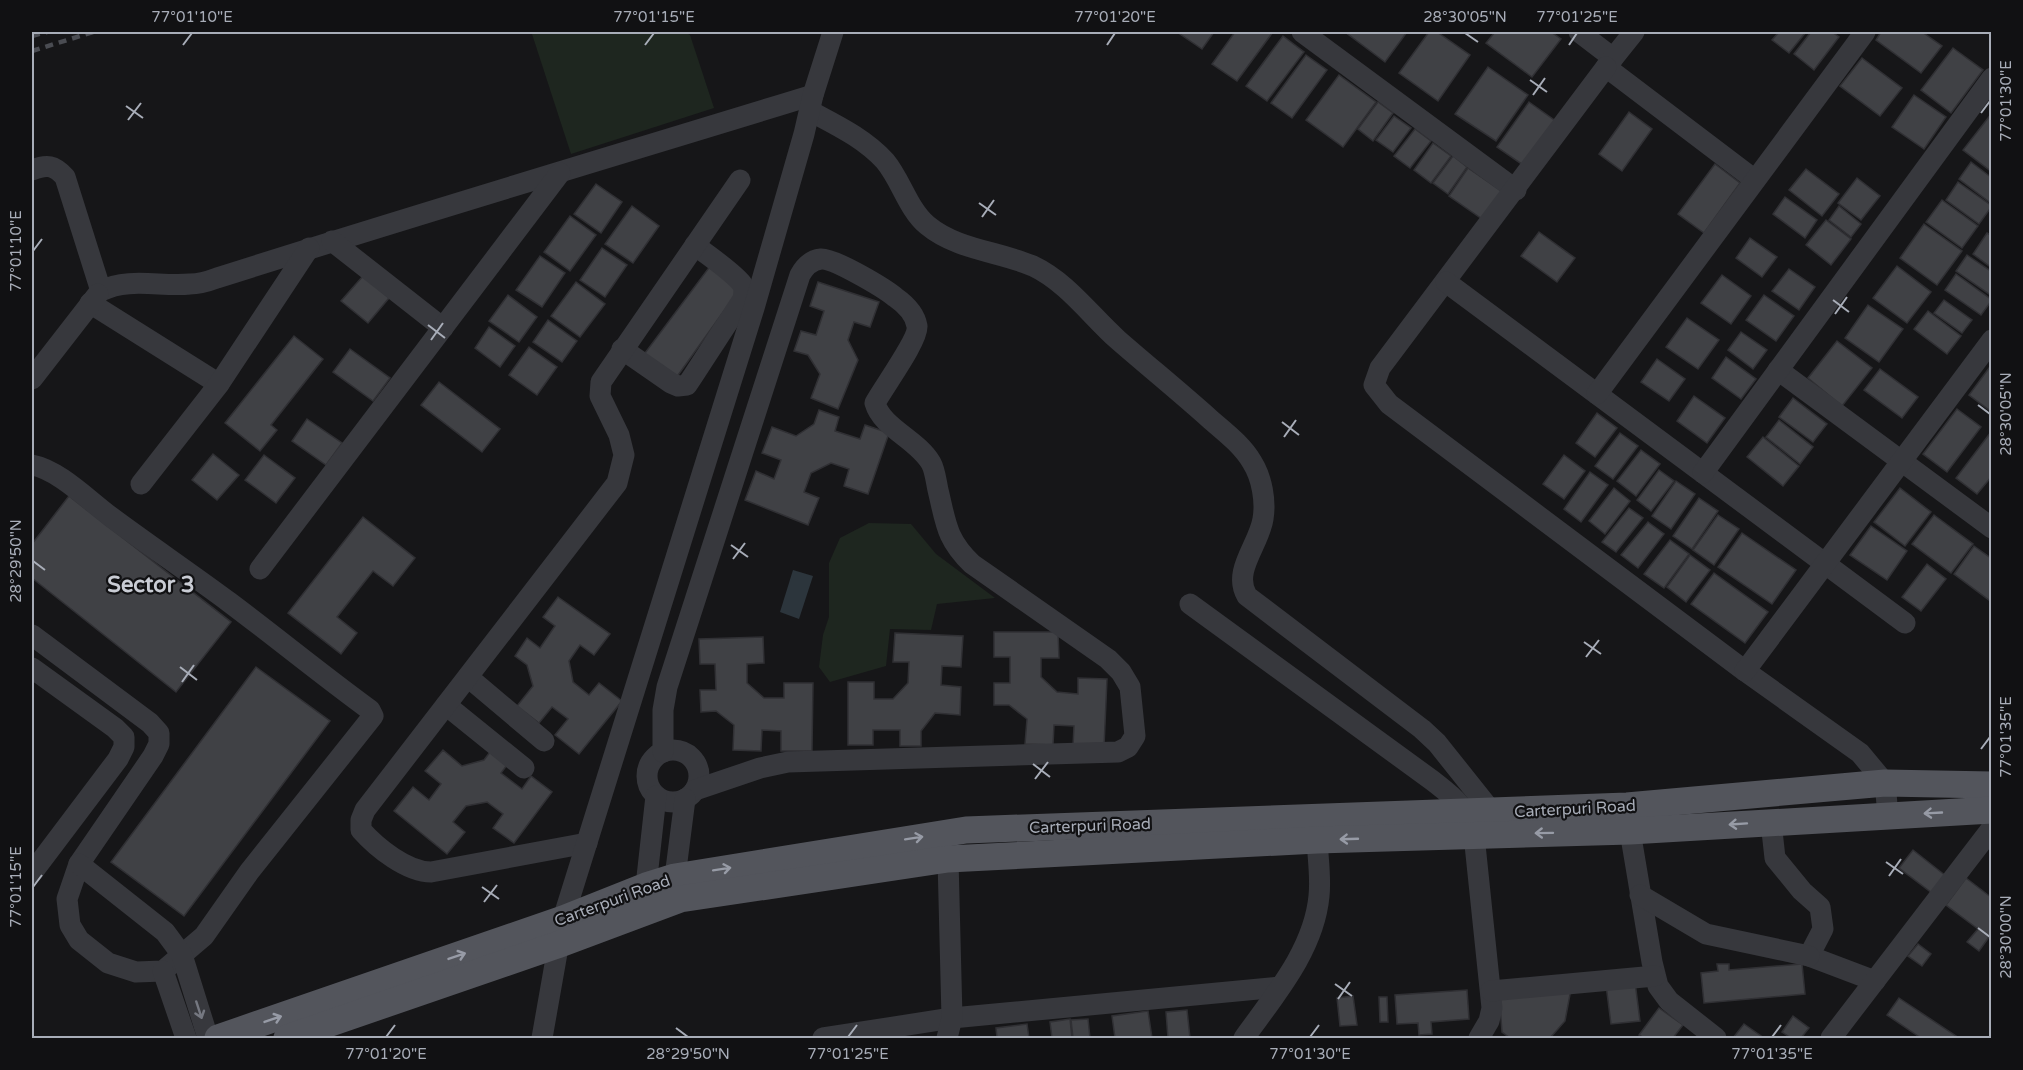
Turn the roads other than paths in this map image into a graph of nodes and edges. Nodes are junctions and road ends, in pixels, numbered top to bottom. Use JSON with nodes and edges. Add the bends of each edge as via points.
{"nodes":[{"id":1,"x":833,"y":32,"type":"edge"},
{"id":2,"x":1302,"y":32,"type":"edge"},
{"id":3,"x":1579,"y":32,"type":"edge"},
{"id":4,"x":1634,"y":32,"type":"edge"},
{"id":5,"x":1865,"y":32,"type":"edge"},
{"id":6,"x":1610,"y":63,"type":"junction"},
{"id":7,"x":1992,"y":78,"type":"edge"},
{"id":8,"x":811,"y":103,"type":"junction"},
{"id":9,"x":32,"y":170,"type":"edge"},
{"id":10,"x":560,"y":173,"type":"junction"},
{"id":11,"x":740,"y":180,"type":"dead end"},
{"id":12,"x":1755,"y":180,"type":"junction"},
{"id":13,"x":1516,"y":190,"type":"junction"},
{"id":14,"x":333,"y":241,"type":"junction"},
{"id":15,"x":695,"y":245,"type":"junction"},
{"id":16,"x":309,"y":248,"type":"junction"},
{"id":17,"x":1446,"y":282,"type":"junction"},
{"id":18,"x":96,"y":297,"type":"junction"},
{"id":19,"x":443,"y":328,"type":"junction"},
{"id":20,"x":1992,"y":340,"type":"edge"},
{"id":21,"x":622,"y":349,"type":"junction"},
{"id":22,"x":1778,"y":370,"type":"junction"},
{"id":23,"x":32,"y":380,"type":"edge"},
{"id":24,"x":219,"y":384,"type":"junction"},
{"id":25,"x":1597,"y":394,"type":"junction"},
{"id":26,"x":1902,"y":461,"type":"junction"},
{"id":27,"x":32,"y":465,"type":"edge"},
{"id":28,"x":1703,"y":473,"type":"junction"},
{"id":29,"x":141,"y":484,"type":"dead end"},
{"id":30,"x":1992,"y":528,"type":"edge"},
{"id":31,"x":1826,"y":564,"type":"junction"},
{"id":32,"x":260,"y":569,"type":"dead end"},
{"id":33,"x":1190,"y":604,"type":"dead end"},
{"id":34,"x":1905,"y":623,"type":"dead end"},
{"id":35,"x":32,"y":635,"type":"edge"},
{"id":36,"x":32,"y":668,"type":"edge"},
{"id":37,"x":1745,"y":670,"type":"junction"},
{"id":38,"x":468,"y":677,"type":"junction"},
{"id":39,"x":446,"y":705,"type":"junction"},
{"id":40,"x":544,"y":741,"type":"dead end"},
{"id":41,"x":663,"y":752,"type":"junction"},
{"id":42,"x":524,"y":768,"type":"dead end"},
{"id":43,"x":1885,"y":783,"type":"junction"},
{"id":44,"x":1992,"y":785,"type":"edge"},
{"id":45,"x":690,"y":794,"type":"junction"},
{"id":46,"x":656,"y":796,"type":"junction"},
{"id":47,"x":1992,"y":810,"type":"edge"},
{"id":48,"x":1888,"y":815,"type":"junction"},
{"id":49,"x":1478,"y":820,"type":"junction"},
{"id":50,"x":1771,"y":822,"type":"junction"},
{"id":51,"x":1992,"y":828,"type":"edge"},
{"id":52,"x":1630,"y":831,"type":"junction"},
{"id":53,"x":1317,"y":840,"type":"junction"},
{"id":54,"x":587,"y":843,"type":"junction"},
{"id":55,"x":948,"y":859,"type":"junction"},
{"id":56,"x":79,"y":864,"type":"junction"},
{"id":57,"x":32,"y":873,"type":"edge"},
{"id":58,"x":677,"y":888,"type":"junction"},
{"id":59,"x":1640,"y":895,"type":"junction"},
{"id":60,"x":650,"y":897,"type":"junction"},
{"id":61,"x":560,"y":932,"type":"junction"},
{"id":62,"x":182,"y":955,"type":"junction"},
{"id":63,"x":1809,"y":956,"type":"junction"},
{"id":64,"x":163,"y":971,"type":"junction"},
{"id":65,"x":1655,"y":975,"type":"junction"},
{"id":66,"x":1875,"y":981,"type":"junction"},
{"id":67,"x":1280,"y":987,"type":"junction"},
{"id":68,"x":1491,"y":991,"type":"junction"},
{"id":69,"x":952,"y":1018,"type":"junction"},
{"id":70,"x":186,"y":1038,"type":"edge"},
{"id":71,"x":208,"y":1038,"type":"edge"},
{"id":72,"x":218,"y":1038,"type":"edge"},
{"id":73,"x":287,"y":1038,"type":"edge"},
{"id":74,"x":542,"y":1038,"type":"edge"},
{"id":75,"x":823,"y":1038,"type":"edge"},
{"id":76,"x":947,"y":1038,"type":"edge"},
{"id":77,"x":1244,"y":1038,"type":"edge"},
{"id":78,"x":1479,"y":1038,"type":"edge"},
{"id":79,"x":1716,"y":1038,"type":"edge"},
{"id":80,"x":1831,"y":1038,"type":"edge"}],
"edges":[{"from":1,"to":8,"type":"street"},
{"from":2,"to":13,"type":"street"},
{"from":3,"to":6,"type":"street"},
{"from":4,"to":6,"type":"street"},
{"from":5,"to":12,"type":"street"},
{"from":6,"to":12,"type":"street"},
{"from":6,"to":13,"type":"street"},
{"from":7,"to":22,"type":"street"},
{"from":8,"to":10,"type":"street"},
{"from":8,"to":49,"type":"street","via":[[866,142],[886,162],[926,224],[947,238],[1032,266],[1053,278],[1242,448],[1254,464],[1264,496],[1263,521],[1242,576],[1241,586],[1247,596],[1422,729],[1442,749]]},
{"from":8,"to":54,"type":"street","via":[[751,319]]},
{"from":9,"to":18,"type":"street","via":[[45,165],[56,168],[65,177]]},
{"from":10,"to":14,"type":"street"},
{"from":10,"to":19,"type":"street"},
{"from":11,"to":15,"type":"street"},
{"from":12,"to":25,"type":"street"},
{"from":13,"to":17,"type":"street"},
{"from":14,"to":16,"type":"street"},
{"from":14,"to":19,"type":"street"},
{"from":15,"to":21,"type":"street"},
{"from":15,"to":21,"type":"street","via":[[734,277],[744,291],[743,299],[687,385],[671,384]]},
{"from":16,"to":18,"type":"street","via":[[191,285],[112,285]]},
{"from":16,"to":24,"type":"street"},
{"from":17,"to":25,"type":"street"},
{"from":17,"to":37,"type":"street","via":[[1380,368],[1374,385],[1389,404]]},
{"from":18,"to":23,"type":"street"},
{"from":18,"to":24,"type":"street"},
{"from":19,"to":32,"type":"street"},
{"from":20,"to":26,"type":"street"},
{"from":21,"to":38,"type":"street","via":[[601,382],[600,396],[620,435],[624,455],[617,483]]},
{"from":22,"to":26,"type":"street"},
{"from":22,"to":28,"type":"street"},
{"from":24,"to":29,"type":"street"},
{"from":25,"to":28,"type":"street"},
{"from":26,"to":30,"type":"street"},
{"from":26,"to":31,"type":"street"},
{"from":27,"to":62,"type":"street","via":[[66,483],[229,602],[373,716],[249,872],[204,936]]},
{"from":28,"to":31,"type":"street"},
{"from":31,"to":34,"type":"street"},
{"from":31,"to":37,"type":"street"},
{"from":33,"to":49,"type":"street","via":[[1433,781]]},
{"from":35,"to":56,"type":"street","via":[[159,733],[153,756]]},
{"from":36,"to":57,"type":"street","via":[[124,737],[118,759]]},
{"from":37,"to":43,"type":"street","via":[[1860,753]]},
{"from":38,"to":39,"type":"street"},
{"from":38,"to":40,"type":"street"},
{"from":39,"to":42,"type":"street"},
{"from":39,"to":54,"type":"street","via":[[365,810],[362,830],[369,839],[421,872]]},
{"from":41,"to":45,"type":"street","via":[[679,751],[692,759],[699,774]]},
{"from":41,"to":45,"type":"street","via":[[667,687],[800,275],[806,265],[835,261],[895,296],[912,313],[918,328],[913,341],[875,403],[878,414],[923,450],[933,465],[949,535],[959,552],[1121,672],[1130,687],[1135,736],[1128,747],[1118,752],[788,762]]},
{"from":41,"to":46,"type":"street","via":[[648,769],[648,784]]},
{"from":43,"to":44,"type":"main road","name":"Carterpuri Road"},
{"from":43,"to":48,"type":"street"},
{"from":43,"to":49,"type":"main road","name":"Carterpuri Road"},
{"from":45,"to":46,"type":"street","via":[[670,802]]},
{"from":45,"to":58,"type":"street"},
{"from":46,"to":60,"type":"street"},
{"from":47,"to":48,"type":"main road","name":"Carterpuri Road","one_way":true},
{"from":48,"to":50,"type":"main road","name":"Carterpuri Road"},
{"from":52,"to":49,"type":"main road","name":"Carterpuri Road","one_way":true},
{"from":49,"to":53,"type":"main road","name":"Carterpuri Road","one_way":true},
{"from":58,"to":49,"type":"main road","name":"Carterpuri Road","one_way":true,"via":[[966,830]]},
{"from":49,"to":68,"type":"street"},
{"from":50,"to":52,"type":"main road","name":"Carterpuri Road","one_way":true},
{"from":50,"to":63,"type":"street","via":[[1775,858],[1820,907],[1823,929]]},
{"from":51,"to":66,"type":"street"},
{"from":52,"to":59,"type":"street"},
{"from":53,"to":55,"type":"main road","name":"Carterpuri Road"},
{"from":53,"to":67,"type":"street","via":[[1320,894],[1316,918],[1305,947]]},
{"from":54,"to":61,"type":"street"},
{"from":55,"to":58,"type":"main road","name":"Carterpuri Road"},
{"from":55,"to":69,"type":"street"},
{"from":56,"to":62,"type":"street","via":[[165,932]]},
{"from":56,"to":64,"type":"street","via":[[67,899],[70,925],[79,940],[108,963],[136,972]]},
{"from":58,"to":60,"type":"main road","name":"Carterpuri Road"},
{"from":59,"to":63,"type":"street","via":[[1706,934]]},
{"from":59,"to":65,"type":"street"},
{"from":60,"to":61,"type":"main road","name":"Carterpuri Road"},
{"from":72,"to":61,"type":"main road","name":"Carterpuri Road","one_way":true},
{"from":61,"to":73,"type":"main road","name":"Carterpuri Road"},
{"from":61,"to":74,"type":"street"},
{"from":62,"to":64,"type":"street"},
{"from":62,"to":71,"type":"street","one_way":true},
{"from":63,"to":66,"type":"street"},
{"from":64,"to":70,"type":"street"},
{"from":65,"to":68,"type":"street"},
{"from":65,"to":79,"type":"street","via":[[1669,1001]]},
{"from":66,"to":80,"type":"street"},
{"from":67,"to":69,"type":"street"},
{"from":67,"to":77,"type":"street"},
{"from":68,"to":78,"type":"street","via":[[1489,1021]]},
{"from":69,"to":75,"type":"street"},
{"from":69,"to":76,"type":"street"}]}
